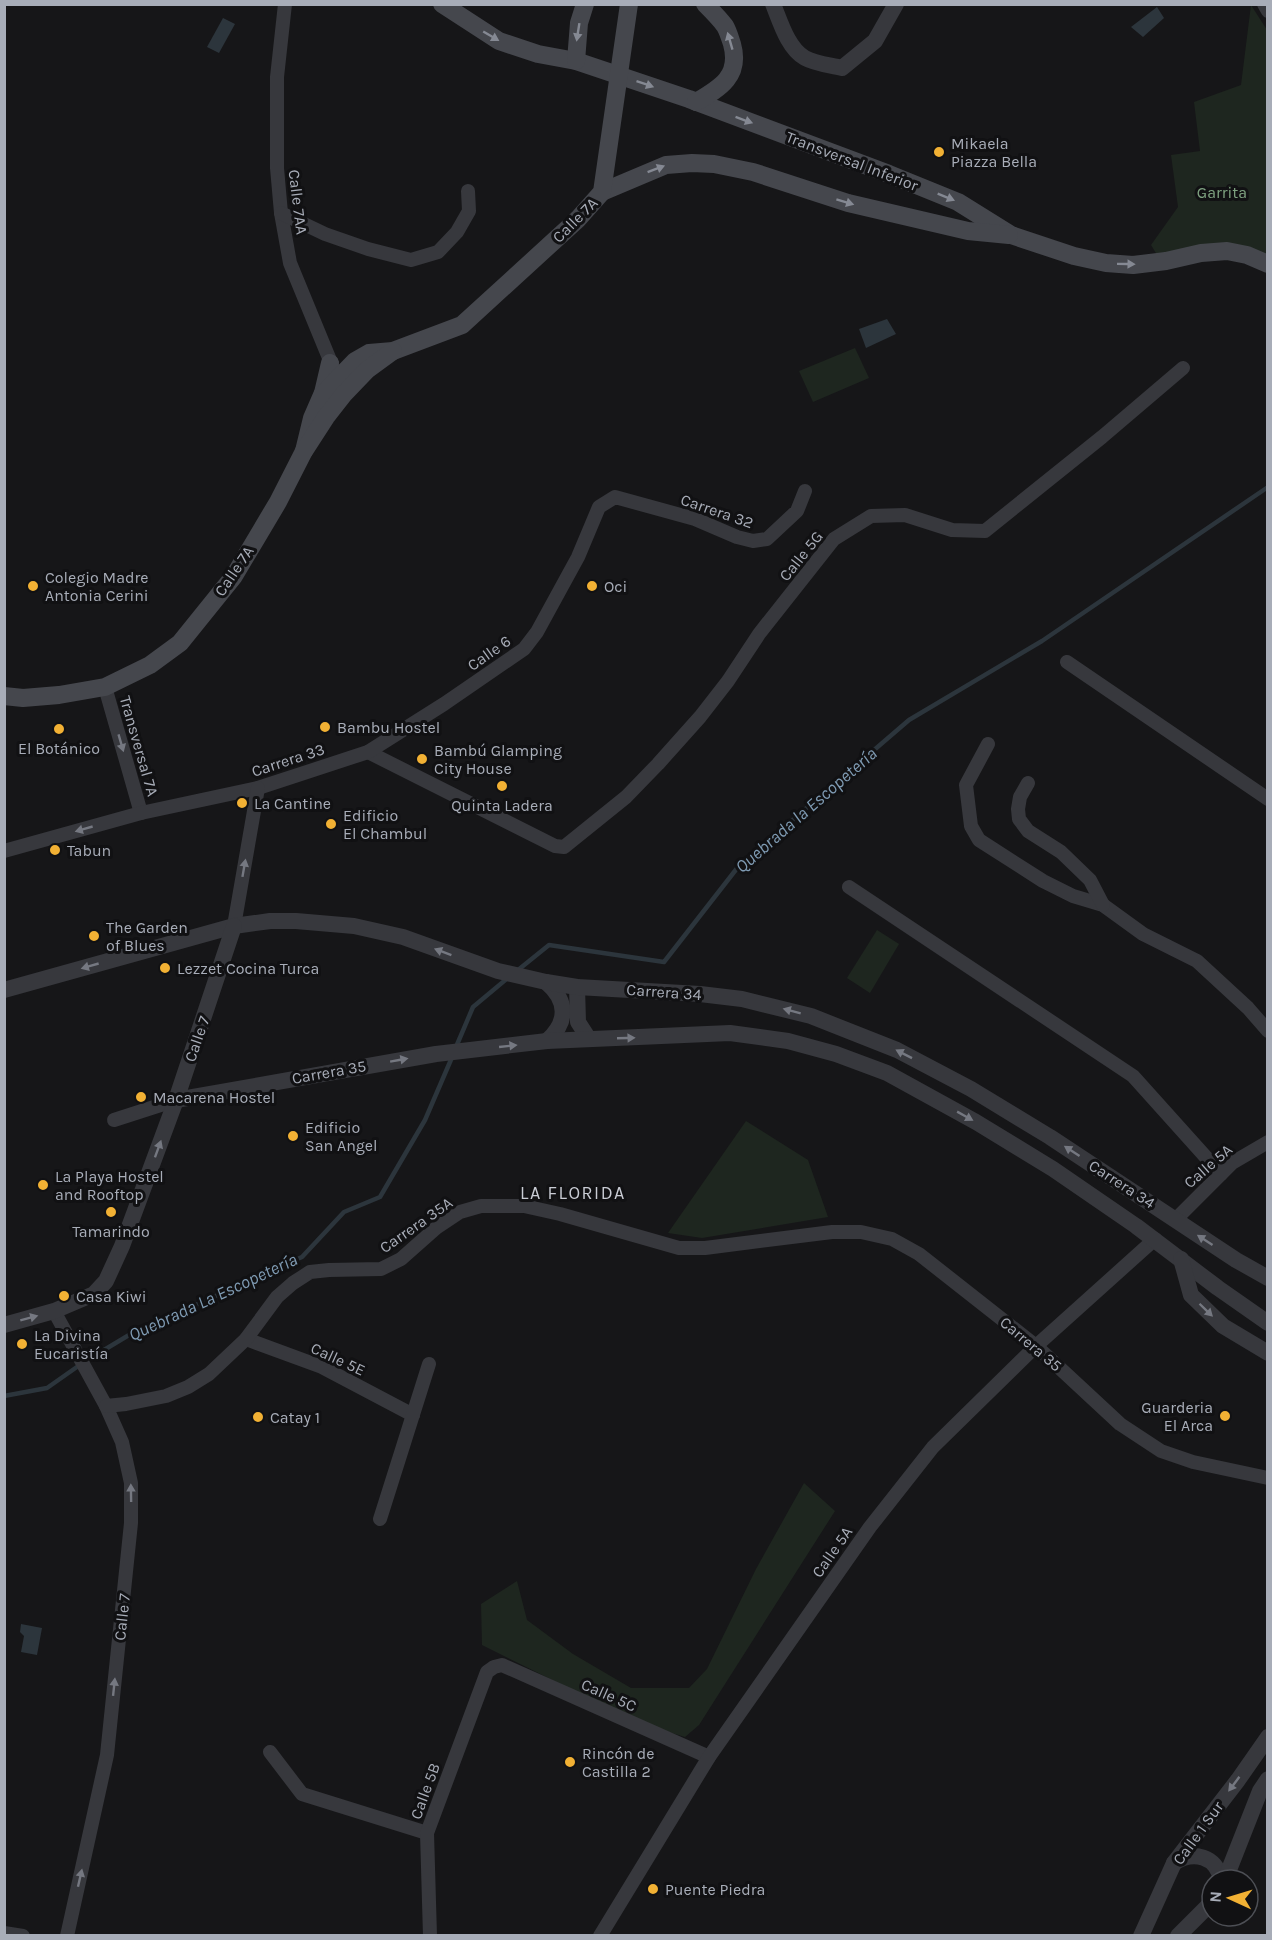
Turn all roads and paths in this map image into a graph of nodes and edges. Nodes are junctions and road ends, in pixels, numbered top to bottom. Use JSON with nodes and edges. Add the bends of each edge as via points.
{"nodes":[{"id":1,"x":285,"y":4,"type":"edge"},
{"id":2,"x":442,"y":4,"type":"edge"},
{"id":3,"x":585,"y":4,"type":"edge"},
{"id":4,"x":629,"y":4,"type":"edge"},
{"id":5,"x":705,"y":4,"type":"edge"},
{"id":6,"x":773,"y":4,"type":"edge"},
{"id":7,"x":896,"y":4,"type":"edge"},
{"id":8,"x":1264,"y":4,"type":"edge"},
{"id":9,"x":1268,"y":11,"type":"edge"},
{"id":10,"x":576,"y":61,"type":"junction"},
{"id":11,"x":693,"y":101,"type":"junction"},
{"id":12,"x":468,"y":191,"type":"dead end"},
{"id":13,"x":602,"y":192,"type":"junction"},
{"id":14,"x":281,"y":213,"type":"junction"},
{"id":15,"x":1011,"y":235,"type":"junction"},
{"id":16,"x":1268,"y":264,"type":"edge"},
{"id":17,"x":1183,"y":368,"type":"dead end"},
{"id":18,"x":337,"y":379,"type":"junction"},
{"id":19,"x":304,"y":451,"type":"junction"},
{"id":20,"x":805,"y":490,"type":"dead end"},
{"id":21,"x":599,"y":507,"type":"joint"},
{"id":22,"x":1067,"y":662,"type":"dead end"},
{"id":23,"x":105,"y":687,"type":"junction"},
{"id":24,"x":4,"y":696,"type":"edge"},
{"id":25,"x":988,"y":744,"type":"dead end"},
{"id":26,"x":368,"y":752,"type":"junction"},
{"id":27,"x":1028,"y":783,"type":"dead end"},
{"id":28,"x":258,"y":788,"type":"junction"},
{"id":29,"x":1268,"y":799,"type":"edge"},
{"id":30,"x":141,"y":813,"type":"junction"},
{"id":31,"x":4,"y":851,"type":"edge"},
{"id":32,"x":849,"y":887,"type":"dead end"},
{"id":33,"x":1103,"y":905,"type":"junction"},
{"id":34,"x":234,"y":926,"type":"junction"},
{"id":35,"x":192,"y":938,"type":"junction"},
{"id":36,"x":222,"y":962,"type":"junction"},
{"id":37,"x":540,"y":981,"type":"junction"},
{"id":38,"x":577,"y":987,"type":"junction"},
{"id":39,"x":4,"y":990,"type":"edge"},
{"id":40,"x":1268,"y":1031,"type":"edge"},
{"id":41,"x":589,"y":1039,"type":"junction"},
{"id":42,"x":547,"y":1041,"type":"junction"},
{"id":43,"x":176,"y":1100,"type":"junction"},
{"id":44,"x":114,"y":1120,"type":"dead end"},
{"id":45,"x":1268,"y":1142,"type":"edge"},
{"id":46,"x":1221,"y":1174,"type":"junction"},
{"id":47,"x":1175,"y":1220,"type":"junction"},
{"id":48,"x":788,"y":1238,"type":"joint"},
{"id":49,"x":1155,"y":1239,"type":"junction"},
{"id":50,"x":1181,"y":1259,"type":"junction"},
{"id":51,"x":1268,"y":1278,"type":"edge"},
{"id":52,"x":54,"y":1311,"type":"junction"},
{"id":53,"x":1268,"y":1323,"type":"edge"},
{"id":54,"x":4,"y":1324,"type":"edge"},
{"id":55,"x":246,"y":1339,"type":"junction"},
{"id":56,"x":1036,"y":1346,"type":"junction"},
{"id":57,"x":1268,"y":1353,"type":"edge"},
{"id":58,"x":429,"y":1364,"type":"dead end"},
{"id":59,"x":106,"y":1406,"type":"junction"},
{"id":60,"x":413,"y":1414,"type":"junction"},
{"id":61,"x":1268,"y":1478,"type":"edge"},
{"id":62,"x":380,"y":1519,"type":"dead end"},
{"id":63,"x":494,"y":1667,"type":"joint"},
{"id":64,"x":1268,"y":1737,"type":"edge"},
{"id":65,"x":270,"y":1752,"type":"dead end"},
{"id":66,"x":709,"y":1757,"type":"junction"},
{"id":67,"x":1268,"y":1779,"type":"edge"},
{"id":68,"x":427,"y":1833,"type":"junction"},
{"id":69,"x":1174,"y":1863,"type":"junction"},
{"id":70,"x":1217,"y":1868,"type":"edge"},
{"id":71,"x":1228,"y":1868,"type":"edge"},
{"id":72,"x":1200,"y":1914,"type":"edge"},
{"id":73,"x":4,"y":1933,"type":"edge"},
{"id":74,"x":23,"y":1935,"type":"edge"},
{"id":75,"x":67,"y":1935,"type":"edge"},
{"id":76,"x":430,"y":1935,"type":"edge"},
{"id":77,"x":600,"y":1935,"type":"edge"},
{"id":78,"x":1141,"y":1935,"type":"edge"},
{"id":79,"x":1178,"y":1935,"type":"edge"}],
"edges":[{"from":1,"to":14,"type":"street","name":"Calle 7AA","via":[[277,77]]},
{"from":2,"to":10,"type":"main road","name":"Transversal Inferior","one_way":true,"via":[[499,41]]},
{"from":3,"to":10,"type":"main road","one_way":true},
{"from":4,"to":13,"type":"main road","name":"Calle 7A"},
{"from":11,"to":5,"type":"main road","one_way":true,"via":[[722,86],[733,66],[733,48],[725,26]]},
{"from":6,"to":7,"type":"street","via":[[802,57],[842,68],[875,41]]},
{"from":8,"to":9,"type":"street"},
{"from":10,"to":11,"type":"main road","name":"Transversal Inferior","one_way":true},
{"from":11,"to":15,"type":"main road","name":"Transversal Inferior","one_way":true,"via":[[958,202]]},
{"from":12,"to":14,"type":"street","via":[[469,212],[457,232],[438,252],[411,260],[325,234]]},
{"from":13,"to":15,"type":"main road","one_way":true,"via":[[666,165],[714,164],[753,172],[848,203],[968,231]]},
{"from":13,"to":18,"type":"main road","name":"Calle 7A","via":[[578,219],[462,325],[393,351],[367,370]]},
{"from":14,"to":18,"type":"street","name":"Calle 7AA","via":[[290,263]]},
{"from":15,"to":16,"type":"main road","name":"Transversal Inferior","one_way":true,"via":[[1106,263],[1133,265],[1227,251]]},
{"from":17,"to":26,"type":"street","name":"Calle 5G","via":[[985,531],[952,530],[905,515],[871,516],[834,538],[693,725],[626,797],[564,847],[555,846]]},
{"from":18,"to":19,"type":"main road","name":"Calle 7A","via":[[326,417]]},
{"from":18,"to":19,"type":"main road","name":"Calle 7A","via":[[322,395]]},
{"from":19,"to":23,"type":"main road","name":"Calle 7A","via":[[234,576],[180,643],[150,665]]},
{"from":20,"to":21,"type":"street","name":"Carrera 32","via":[[797,511],[767,539],[753,542],[629,499],[615,497]]},
{"from":21,"to":26,"type":"street","name":"Calle 6","via":[[578,557],[524,649]]},
{"from":22,"to":29,"type":"street"},
{"from":23,"to":24,"type":"main road","name":"Calle 7A","via":[[23,698]]},
{"from":23,"to":30,"type":"street","name":"Transversal 7A","one_way":true},
{"from":25,"to":33,"type":"street","via":[[966,786],[971,826],[979,840],[1043,881]]},
{"from":26,"to":28,"type":"street","name":"Carrera 33"},
{"from":27,"to":33,"type":"street","via":[[1020,797],[1019,819],[1028,831],[1061,852],[1090,880]]},
{"from":28,"to":30,"type":"street","name":"Carrera 33"},
{"from":34,"to":28,"type":"street","name":"Calle 7","one_way":true},
{"from":30,"to":31,"type":"street","name":"Carrera 33","one_way":true},
{"from":32,"to":46,"type":"street","via":[[1133,1076]]},
{"from":33,"to":40,"type":"street","via":[[1143,934],[1197,961]]},
{"from":34,"to":35,"type":"street","name":"Carrera 34"},
{"from":34,"to":36,"type":"street","name":"Calle 7"},
{"from":37,"to":34,"type":"street","name":"Carrera 34","one_way":true,"via":[[498,971],[403,936],[354,926],[296,921]]},
{"from":35,"to":36,"type":"street","via":[[210,944],[219,952]]},
{"from":35,"to":39,"type":"street","name":"Carrera 34","one_way":true},
{"from":36,"to":43,"type":"street","name":"Calle 7"},
{"from":37,"to":38,"type":"street","name":"Carrera 34"},
{"from":37,"to":42,"type":"street","via":[[555,990],[563,1012],[556,1034]]},
{"from":38,"to":41,"type":"street","via":[[578,1022]]},
{"from":47,"to":38,"type":"street","name":"Carrera 34","one_way":true,"via":[[971,1089],[847,1029],[742,999]]},
{"from":41,"to":42,"type":"street","name":"Carrera 34"},
{"from":41,"to":49,"type":"street","name":"Carrera 34","one_way":true,"via":[[729,1033],[788,1041],[836,1054],[887,1073],[976,1122]]},
{"from":43,"to":42,"type":"street","name":"Carrera 35","one_way":true,"via":[[436,1054]]},
{"from":43,"to":44,"type":"street","name":"Carrera 35"},
{"from":52,"to":43,"type":"street","name":"Calle 7","one_way":true,"via":[[94,1294],[106,1281]]},
{"from":45,"to":46,"type":"street","name":"Calle 5A"},
{"from":46,"to":47,"type":"street","name":"Calle 5A"},
{"from":51,"to":47,"type":"street","name":"Carrera 34","one_way":true},
{"from":48,"to":55,"type":"street","name":"Carrera 35A","via":[[679,1248],[524,1206],[481,1206],[460,1212],[401,1259],[381,1269],[310,1272],[277,1297]]},
{"from":48,"to":56,"type":"street","name":"Carrera 35","via":[[861,1232],[892,1239],[919,1254]]},
{"from":49,"to":50,"type":"street","name":"Carrera 34"},
{"from":49,"to":56,"type":"street","name":"Calle 5A"},
{"from":50,"to":53,"type":"street","name":"Carrera 34"},
{"from":50,"to":57,"type":"street","one_way":true,"via":[[1191,1295],[1223,1326]]},
{"from":54,"to":52,"type":"street","one_way":true},
{"from":52,"to":59,"type":"street","name":"Calle 7"},
{"from":55,"to":59,"type":"street","name":"Carrera 35A","via":[[209,1374],[188,1387],[166,1396]]},
{"from":55,"to":60,"type":"street","name":"Calle 5E","via":[[322,1367]]},
{"from":56,"to":61,"type":"street","name":"Carrera 35","via":[[1120,1424],[1161,1450],[1193,1462]]},
{"from":56,"to":66,"type":"street","name":"Calle 5A","via":[[933,1447],[870,1527]]},
{"from":58,"to":60,"type":"street"},
{"from":75,"to":59,"type":"street","name":"Calle 7","one_way":true,"via":[[107,1755],[131,1523],[131,1483],[122,1442]]},
{"from":60,"to":62,"type":"street"},
{"from":63,"to":66,"type":"street","name":"Calle 5C","via":[[502,1665]]},
{"from":63,"to":68,"type":"street","name":"Calle 5B","via":[[487,1672]]},
{"from":64,"to":69,"type":"street","name":"Calle 1 Sur","one_way":true},
{"from":65,"to":68,"type":"street","via":[[302,1794]]},
{"from":66,"to":77,"type":"street","name":"Calle 5A"},
{"from":67,"to":71,"type":"street","name":"Calle 1 Sur"},
{"from":68,"to":76,"type":"street","name":"Calle 5B"},
{"from":69,"to":70,"type":"street","via":[[1182,1857],[1201,1856]]},
{"from":69,"to":78,"type":"street","name":"Calle 1 Sur"},
{"from":72,"to":79,"type":"street"},
{"from":73,"to":74,"type":"street"}]}
